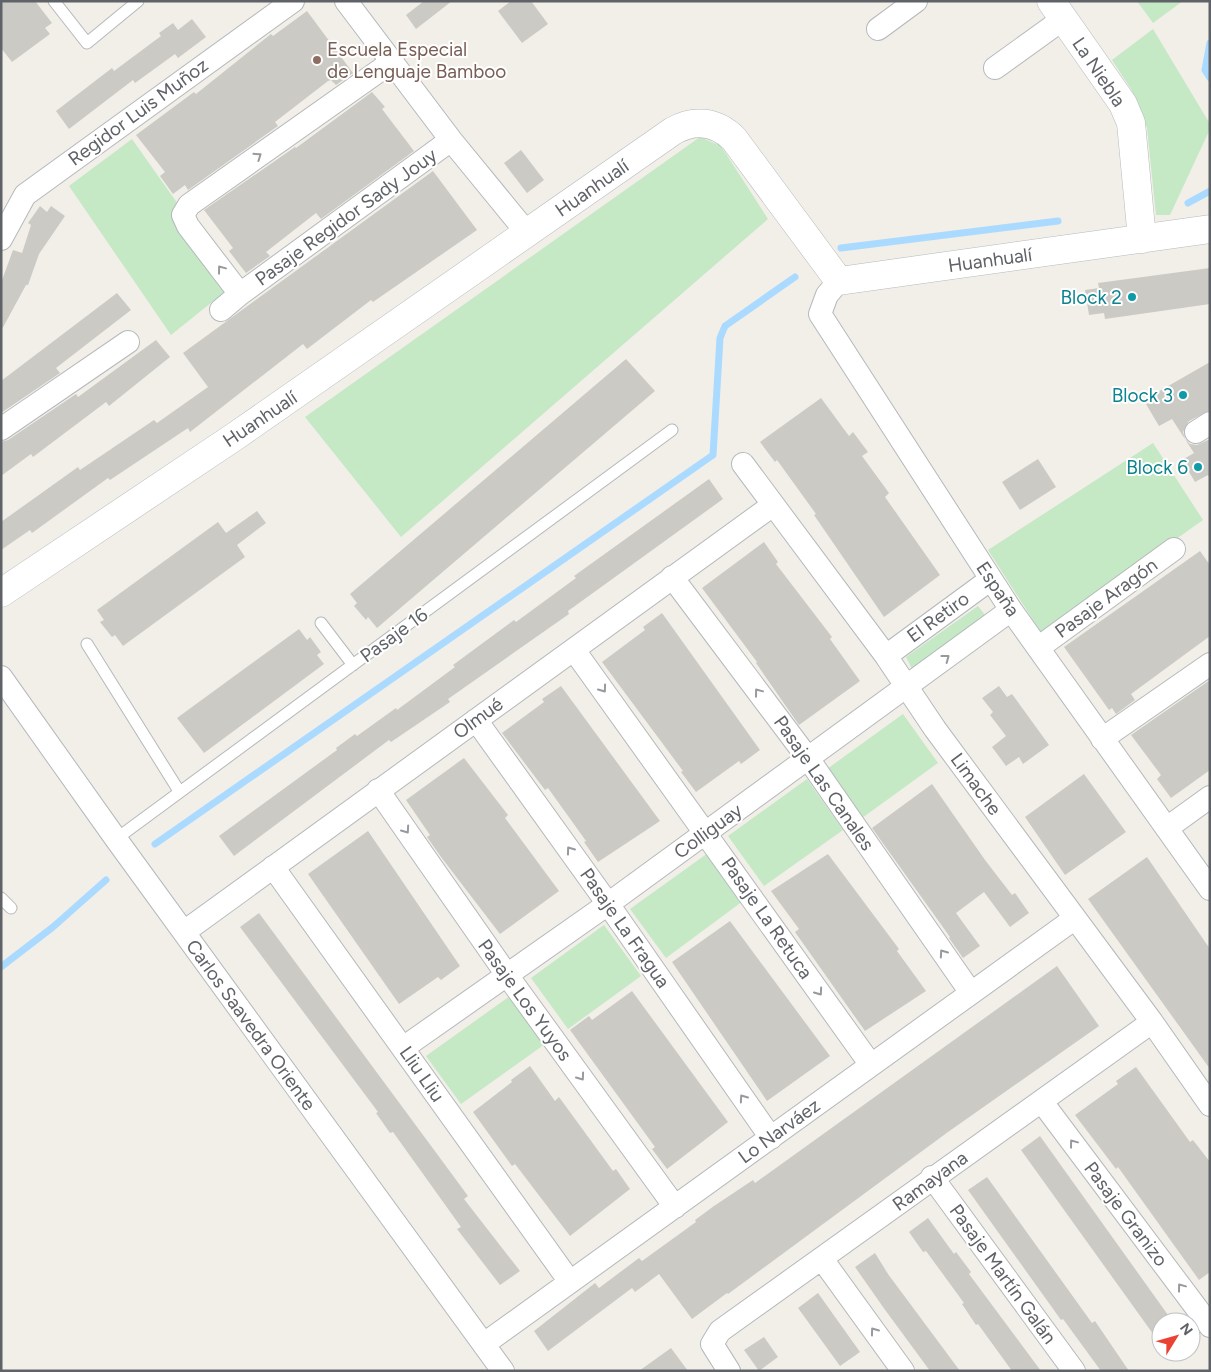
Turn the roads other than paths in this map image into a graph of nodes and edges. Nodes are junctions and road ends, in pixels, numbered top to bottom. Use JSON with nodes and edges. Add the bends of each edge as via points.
{"nodes":[{"id":1,"x":54,"y":1,"type":"edge"},
{"id":2,"x":138,"y":1,"type":"edge"},
{"id":3,"x":293,"y":1,"type":"edge"},
{"id":4,"x":346,"y":1,"type":"edge"},
{"id":5,"x":916,"y":1,"type":"edge"},
{"id":6,"x":1057,"y":10,"type":"edge"},
{"id":7,"x":878,"y":29,"type":"dead end"},
{"id":8,"x":393,"y":62,"type":"junction"},
{"id":9,"x":995,"y":68,"type":"dead end"},
{"id":10,"x":451,"y":140,"type":"junction"},
{"id":11,"x":4,"y":223,"type":"edge"},
{"id":12,"x":1210,"y":229,"type":"edge"},
{"id":13,"x":528,"y":234,"type":"junction"},
{"id":14,"x":1142,"y":239,"type":"junction"},
{"id":15,"x":839,"y":280,"type":"junction"},
{"id":16,"x":240,"y":294,"type":"junction"},
{"id":17,"x":220,"y":310,"type":"dead end"},
{"id":18,"x":128,"y":342,"type":"dead end"},
{"id":19,"x":1,"y":430,"type":"edge"},
{"id":20,"x":672,"y":430,"type":"dead end"},
{"id":21,"x":743,"y":464,"type":"dead end"},
{"id":22,"x":773,"y":505,"type":"junction"},
{"id":23,"x":1174,"y":549,"type":"dead end"},
{"id":24,"x":672,"y":576,"type":"junction"},
{"id":25,"x":991,"y":579,"type":"junction"},
{"id":26,"x":1,"y":594,"type":"edge"},
{"id":27,"x":1011,"y":610,"type":"junction"},
{"id":28,"x":322,"y":623,"type":"dead end"},
{"id":29,"x":86,"y":644,"type":"dead end"},
{"id":30,"x":1038,"y":648,"type":"junction"},
{"id":31,"x":574,"y":650,"type":"junction"},
{"id":32,"x":886,"y":656,"type":"junction"},
{"id":33,"x":1210,"y":664,"type":"edge"},
{"id":34,"x":353,"y":665,"type":"junction"},
{"id":35,"x":1,"y":677,"type":"edge"},
{"id":36,"x":907,"y":687,"type":"junction"},
{"id":37,"x":476,"y":720,"type":"junction"},
{"id":38,"x":1102,"y":739,"type":"junction"},
{"id":39,"x":807,"y":758,"type":"junction"},
{"id":40,"x":378,"y":790,"type":"junction"},
{"id":41,"x":179,"y":791,"type":"junction"},
{"id":42,"x":1210,"y":797,"type":"edge"},
{"id":43,"x":1167,"y":828,"type":"junction"},
{"id":44,"x":706,"y":832,"type":"junction"},
{"id":45,"x":116,"y":840,"type":"junction"},
{"id":46,"x":273,"y":867,"type":"junction"},
{"id":47,"x":1210,"y":889,"type":"edge"},
{"id":48,"x":1,"y":898,"type":"edge"},
{"id":49,"x":608,"y":904,"type":"junction"},
{"id":50,"x":11,"y":908,"type":"dead end"},
{"id":51,"x":1074,"y":919,"type":"junction"},
{"id":52,"x":184,"y":932,"type":"junction"},
{"id":53,"x":507,"y":975,"type":"junction"},
{"id":54,"x":971,"y":993,"type":"junction"},
{"id":55,"x":1152,"y":1022,"type":"junction"},
{"id":56,"x":403,"y":1048,"type":"junction"},
{"id":57,"x":871,"y":1065,"type":"junction"},
{"id":58,"x":1042,"y":1102,"type":"junction"},
{"id":59,"x":1210,"y":1105,"type":"edge"},
{"id":60,"x":771,"y":1138,"type":"junction"},
{"id":61,"x":932,"y":1178,"type":"junction"},
{"id":62,"x":675,"y":1206,"type":"junction"},
{"id":63,"x":822,"y":1259,"type":"junction"},
{"id":64,"x":570,"y":1282,"type":"junction"},
{"id":65,"x":1210,"y":1326,"type":"edge"},
{"id":66,"x":484,"y":1344,"type":"junction"},
{"id":67,"x":503,"y":1371,"type":"edge"},
{"id":68,"x":729,"y":1371,"type":"edge"},
{"id":69,"x":903,"y":1371,"type":"edge"},
{"id":70,"x":1074,"y":1371,"type":"edge"}],
"edges":[{"from":1,"to":2,"type":"lane","via":[[87,43]]},
{"from":3,"to":11,"type":"street","name":"Regidor Luis Muñoz","via":[[48,177],[25,195]]},
{"from":4,"to":8,"type":"street"},
{"from":5,"to":7,"type":"street"},
{"from":6,"to":9,"type":"street"},
{"from":6,"to":14,"type":"street","name":"La Niebla","via":[[1123,104],[1130,123]]},
{"from":8,"to":10,"type":"street"},
{"from":16,"to":8,"type":"street","name":"Pasaje Regidor Sady Jouy","one_way":true,"via":[[188,226],[183,215],[185,210]]},
{"from":10,"to":13,"type":"street"},
{"from":10,"to":16,"type":"street","name":"Pasaje Regidor Sady Jouy"},
{"from":12,"to":14,"type":"street","name":"Huanhualí"},
{"from":13,"to":15,"type":"street","name":"Huanhualí","via":[[673,131],[686,124],[708,123],[734,139]]},
{"from":13,"to":26,"type":"street","name":"Huanhualí"},
{"from":14,"to":15,"type":"street","name":"Huanhualí"},
{"from":15,"to":25,"type":"street","name":"España","via":[[827,295],[820,314]]},
{"from":16,"to":17,"type":"street","name":"Pasaje Regidor Sady Jouy"},
{"from":18,"to":19,"type":"street"},
{"from":20,"to":34,"type":"lane","name":"Pasaje 16"},
{"from":21,"to":22,"type":"street","name":"Limache"},
{"from":22,"to":24,"type":"street","name":"Olmué"},
{"from":22,"to":32,"type":"street","name":"Limache"},
{"from":23,"to":30,"type":"street","name":"Pasaje Aragón"},
{"from":24,"to":31,"type":"street","name":"Olmué"},
{"from":39,"to":24,"type":"street","name":"Pasaje Las Canales","one_way":true},
{"from":25,"to":27,"type":"street","name":"España"},
{"from":25,"to":32,"type":"street","name":"El Retiro"},
{"from":27,"to":30,"type":"street","name":"España"},
{"from":36,"to":27,"type":"street","name":"Colliguay","one_way":true},
{"from":28,"to":34,"type":"lane"},
{"from":29,"to":41,"type":"lane"},
{"from":30,"to":38,"type":"street","name":"España"},
{"from":31,"to":37,"type":"street","name":"Olmué"},
{"from":31,"to":44,"type":"street","name":"Pasaje La Retuca","one_way":true},
{"from":32,"to":36,"type":"street","name":"Limache"},
{"from":33,"to":38,"type":"street"},
{"from":34,"to":41,"type":"lane","name":"Pasaje 16"},
{"from":35,"to":45,"type":"street","name":"Carlos Saavedra Oriente"},
{"from":36,"to":39,"type":"street","name":"Colliguay"},
{"from":36,"to":51,"type":"street","name":"Limache"},
{"from":37,"to":40,"type":"street","name":"Olmué"},
{"from":49,"to":37,"type":"street","name":"Pasaje La Fragua","one_way":true},
{"from":38,"to":43,"type":"street","name":"España"},
{"from":39,"to":44,"type":"street","name":"Colliguay"},
{"from":54,"to":39,"type":"street","name":"Pasaje Las Canales","one_way":true},
{"from":40,"to":46,"type":"street","name":"Olmué"},
{"from":40,"to":53,"type":"street","name":"Pasaje Los Yuyos","one_way":true},
{"from":41,"to":45,"type":"lane","name":"Pasaje 16"},
{"from":42,"to":43,"type":"street"},
{"from":43,"to":47,"type":"street","name":"España"},
{"from":44,"to":49,"type":"street","name":"Colliguay"},
{"from":44,"to":57,"type":"street","name":"Pasaje La Retuca","one_way":true},
{"from":45,"to":52,"type":"street","name":"Carlos Saavedra Oriente"},
{"from":46,"to":52,"type":"street","name":"Olmué"},
{"from":46,"to":56,"type":"street","name":"Lliu Lliu"},
{"from":48,"to":50,"type":"lane"},
{"from":49,"to":53,"type":"street","name":"Colliguay"},
{"from":60,"to":49,"type":"street","name":"Pasaje La Fragua","one_way":true},
{"from":51,"to":54,"type":"street","name":"Lo Narváez"},
{"from":51,"to":55,"type":"street","name":"Limache"},
{"from":52,"to":66,"type":"street","name":"Carlos Saavedra Oriente"},
{"from":53,"to":56,"type":"street","name":"Colliguay"},
{"from":53,"to":62,"type":"street","name":"Pasaje Los Yuyos","one_way":true},
{"from":54,"to":57,"type":"street","name":"Lo Narváez"},
{"from":55,"to":58,"type":"street","name":"Ramayana"},
{"from":55,"to":59,"type":"street","name":"Limache"},
{"from":56,"to":64,"type":"street","name":"Lliu Lliu"},
{"from":57,"to":60,"type":"street","name":"Lo Narváez"},
{"from":58,"to":61,"type":"street","name":"Ramayana"},
{"from":65,"to":58,"type":"street","name":"Pasaje Granizo","one_way":true},
{"from":60,"to":62,"type":"street","name":"Lo Narváez"},
{"from":61,"to":63,"type":"street","name":"Ramayana"},
{"from":61,"to":70,"type":"street","name":"Pasaje Martín Galán"},
{"from":62,"to":64,"type":"street","name":"Lo Narváez"},
{"from":63,"to":68,"type":"street","name":"Ramayana","via":[[720,1331],[712,1344]]},
{"from":69,"to":63,"type":"street","one_way":true},
{"from":64,"to":66,"type":"street","name":"Lo Narváez"},
{"from":66,"to":67,"type":"street","name":"Carlos Saavedra Oriente"}]}
